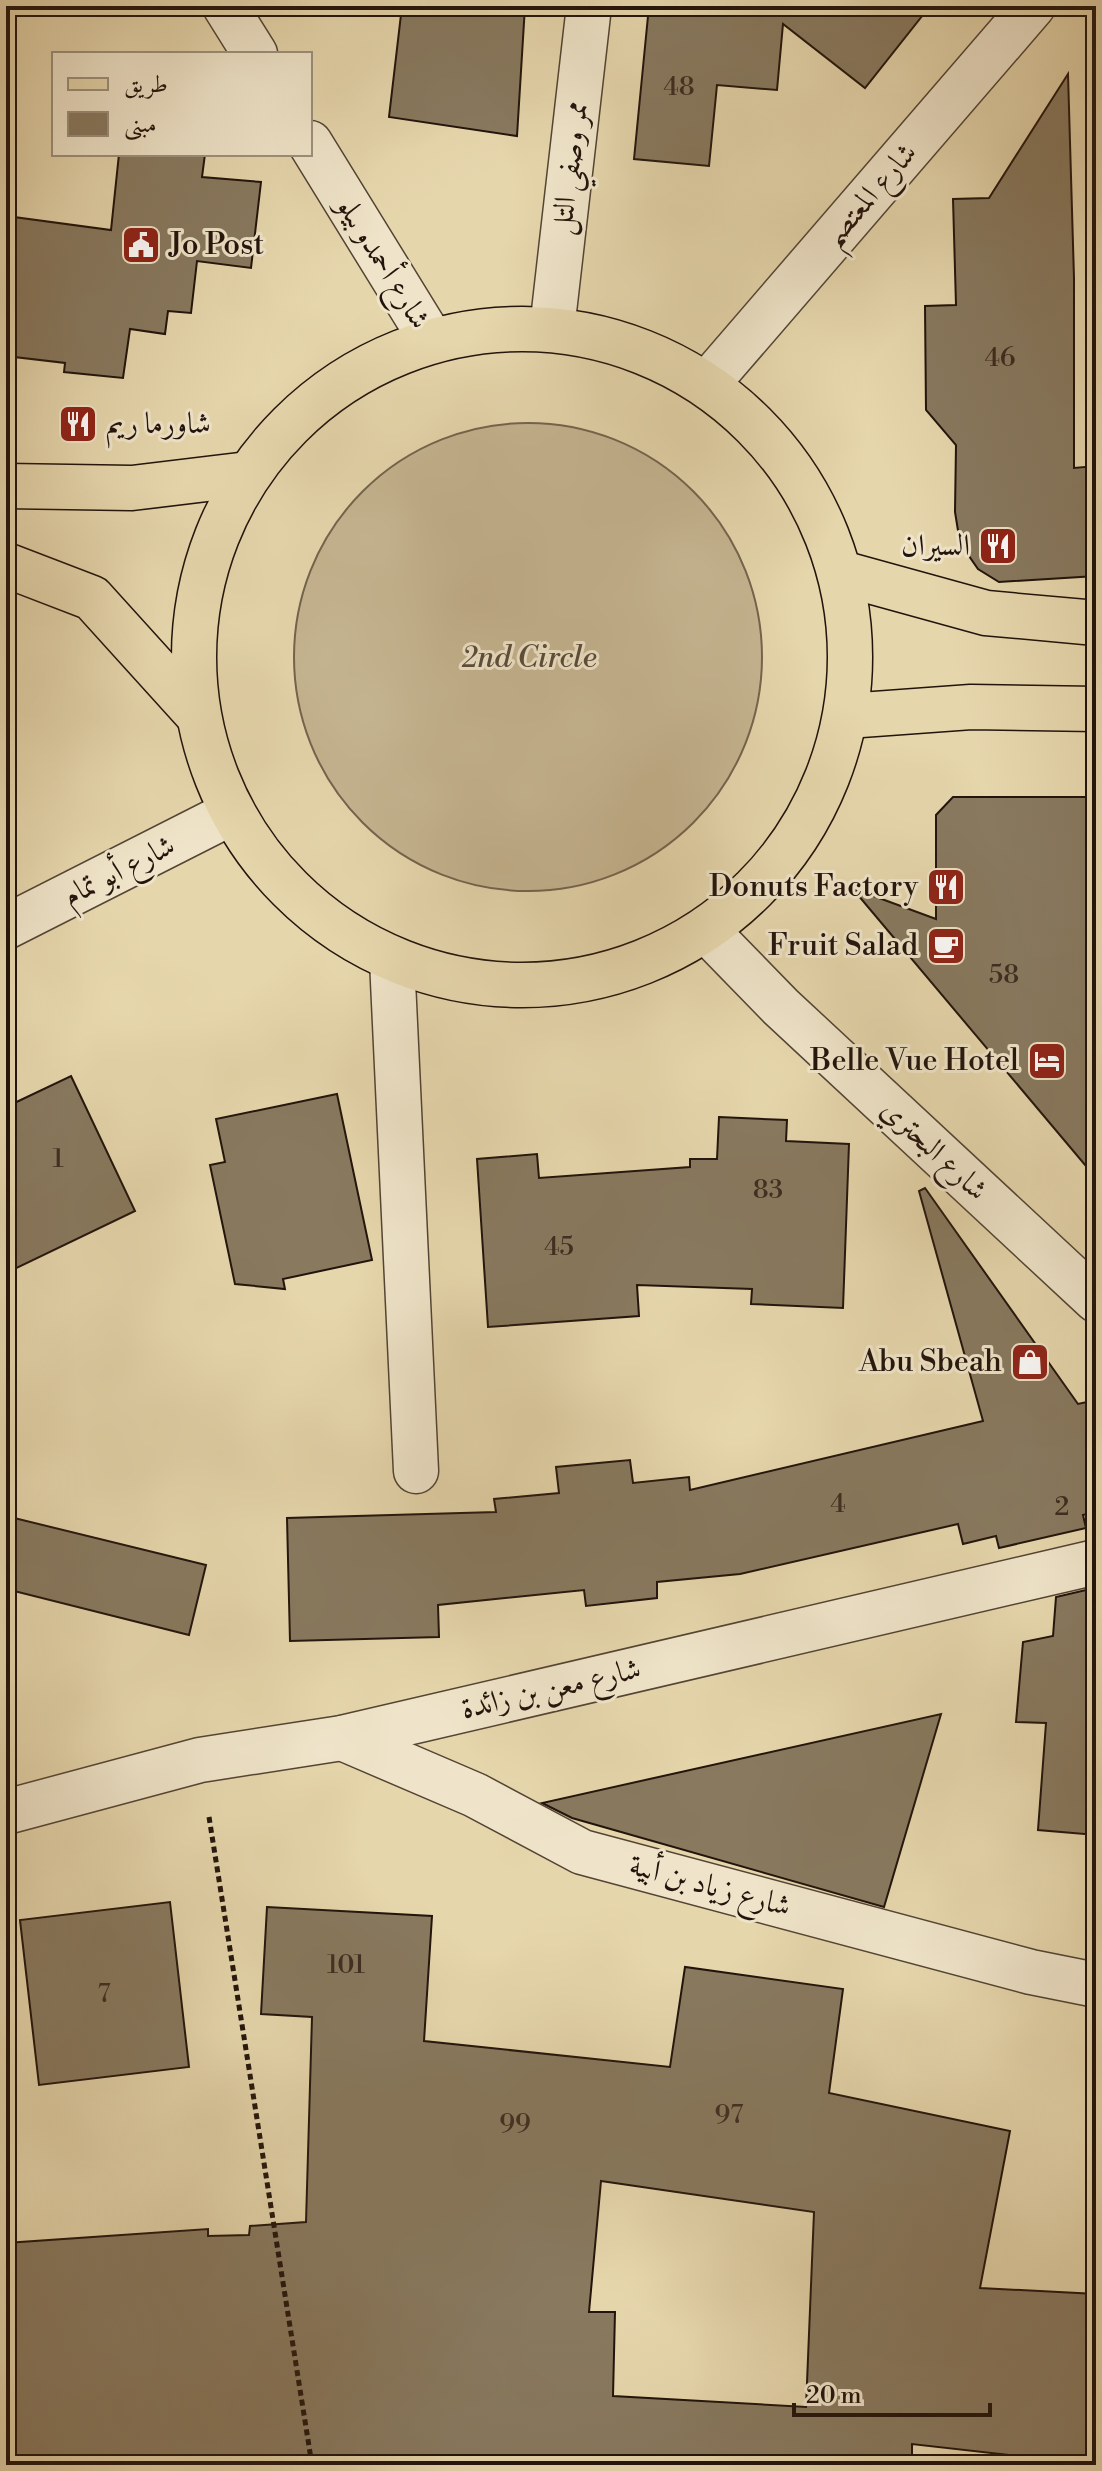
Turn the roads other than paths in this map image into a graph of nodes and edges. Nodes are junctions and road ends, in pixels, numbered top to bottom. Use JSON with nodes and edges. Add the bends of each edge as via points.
{"nodes":[{"id":1,"x":225,"y":6,"type":"edge"},
{"id":2,"x":589,"y":6,"type":"edge"},
{"id":3,"x":1033,"y":6,"type":"edge"},
{"id":4,"x":254,"y":52,"type":"edge"},
{"id":5,"x":312,"y":146,"type":"edge"},
{"id":6,"x":552,"y":329,"type":"junction"},
{"id":7,"x":432,"y":341,"type":"junction"},
{"id":8,"x":707,"y":384,"type":"junction"},
{"id":9,"x":248,"y":474,"type":"junction"},
{"id":10,"x":6,"y":486,"type":"edge"},
{"id":11,"x":6,"y":565,"type":"edge"},
{"id":12,"x":841,"y":573,"type":"junction"},
{"id":13,"x":1096,"y":623,"type":"edge"},
{"id":14,"x":1096,"y":709,"type":"edge"},
{"id":15,"x":197,"y":714,"type":"junction"},
{"id":16,"x":847,"y":716,"type":"junction"},
{"id":17,"x":231,"y":813,"type":"junction"},
{"id":18,"x":6,"y":927,"type":"edge"},
{"id":19,"x":706,"y":930,"type":"junction"},
{"id":20,"x":392,"y":960,"type":"junction"},
{"id":21,"x":1096,"y":1300,"type":"edge"},
{"id":22,"x":416,"y":1471,"type":"dead end"},
{"id":23,"x":1096,"y":1562,"type":"edge"},
{"id":24,"x":342,"y":1738,"type":"junction"},
{"id":25,"x":6,"y":1812,"type":"edge"},
{"id":26,"x":1096,"y":1985,"type":"edge"}],
"edges":[{"from":1,"to":4,"type":"street"},
{"from":2,"to":6,"type":"street","name":"ممر وصفي التل"},
{"from":3,"to":8,"type":"street","name":"شارع المعتصم"},
{"from":5,"to":7,"type":"street","name":"شارع أحمدو بيلو"},
{"from":6,"to":7,"type":"main road","via":[[492,330]]},
{"from":6,"to":8,"type":"main road","via":[[633,346]]},
{"from":7,"to":9,"type":"main road","via":[[361,370],[299,416]]},
{"from":8,"to":12,"type":"main road","via":[[753,421],[792,466],[822,518]]},
{"from":9,"to":10,"type":"main road","via":[[132,488]]},
{"from":9,"to":15,"type":"main road","via":[[211,549],[202,590],[194,630]]},
{"from":11,"to":15,"type":"main road","via":[[92,598]]},
{"from":12,"to":13,"type":"main road","via":[[986,613]]},
{"from":12,"to":16,"type":"main road","via":[[853,644]]},
{"from":14,"to":16,"type":"main road","via":[[971,707]]},
{"from":15,"to":17,"type":"main road","via":[[209,765]]},
{"from":16,"to":19,"type":"main road","via":[[819,799],[772,871]]},
{"from":17,"to":18,"type":"street","name":"شارع أبو تمام"},
{"from":17,"to":20,"type":"main road","via":[[273,874],[327,923]]},
{"from":19,"to":20,"type":"main road","via":[[633,967],[552,985],[470,982]]},
{"from":19,"to":21,"type":"street","name":"شارع البحتري","via":[[781,1007]]},
{"from":20,"to":22,"type":"street"},
{"from":23,"to":24,"type":"street","name":"شارع معن بن زائدة"},
{"from":24,"to":25,"type":"street","name":"شارع معن بن زائدة","via":[[200,1760]]},
{"from":24,"to":26,"type":"street","name":"شارع زياد بن أبية","via":[[475,1795],[582,1852]]}]}
